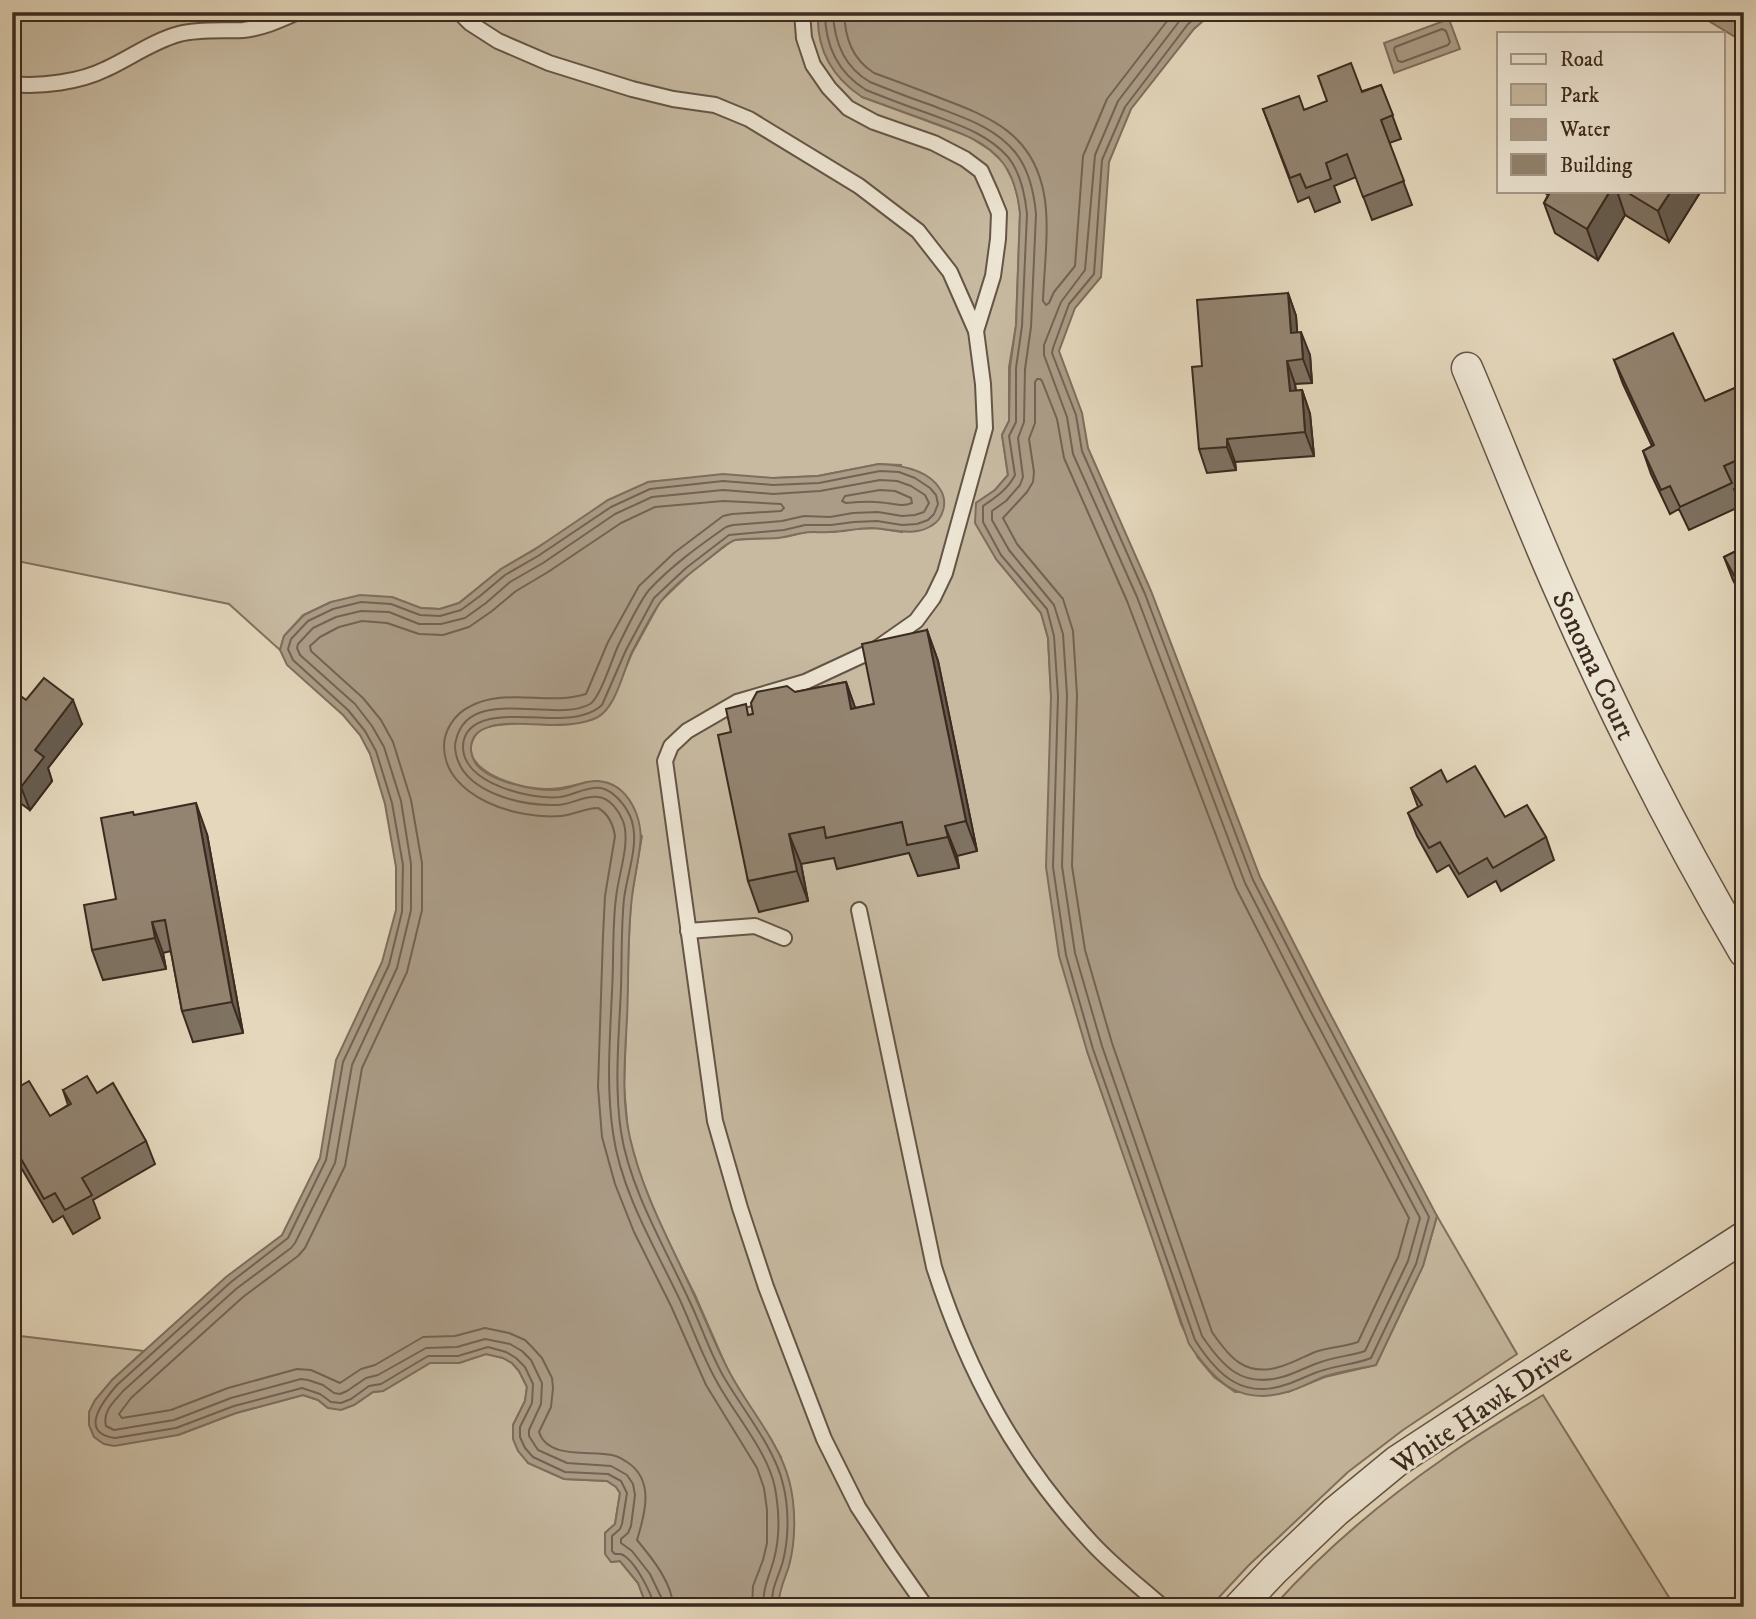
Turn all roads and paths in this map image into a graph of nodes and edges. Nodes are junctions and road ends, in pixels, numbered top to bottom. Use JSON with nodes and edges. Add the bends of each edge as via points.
{"nodes":[{"id":1,"x":298,"y":12,"type":"edge"},
{"id":2,"x":459,"y":12,"type":"edge"},
{"id":3,"x":802,"y":12,"type":"edge"},
{"id":4,"x":12,"y":83,"type":"edge"},
{"id":5,"x":975,"y":331,"type":"junction"},
{"id":6,"x":1467,"y":368,"type":"dead end"},
{"id":7,"x":859,"y":910,"type":"dead end"},
{"id":8,"x":688,"y":931,"type":"junction"},
{"id":9,"x":784,"y":938,"type":"dead end"},
{"id":10,"x":1744,"y":952,"type":"edge"},
{"id":11,"x":1744,"y":1237,"type":"edge"},
{"id":12,"x":926,"y":1607,"type":"edge"},
{"id":13,"x":1163,"y":1607,"type":"edge"},
{"id":14,"x":1239,"y":1607,"type":"edge"}],
"edges":[{"from":1,"to":4,"type":"lane","via":[[245,30],[179,34],[104,71],[72,80],[32,86]]},
{"from":2,"to":5,"type":"lane","via":[[498,41],[549,63],[632,89],[715,105],[749,119],[859,186],[918,231],[950,272]]},
{"from":3,"to":5,"type":"lane","via":[[813,65],[848,108],[934,143],[981,172],[999,213],[993,276]]},
{"from":5,"to":8,"type":"lane","via":[[985,428],[933,598],[916,621],[876,649],[805,682],[737,702],[671,746],[665,761]]},
{"from":6,"to":10,"type":"street","name":"Sonoma Court","via":[[1597,673]]},
{"from":7,"to":13,"type":"lane","via":[[934,1267],[960,1342],[1002,1424],[1035,1474],[1093,1544]]},
{"from":8,"to":9,"type":"lane","via":[[755,926]]},
{"from":8,"to":12,"type":"lane","via":[[715,1121],[766,1287],[824,1439],[858,1507]]},
{"from":11,"to":14,"type":"street","name":"White Hawk Drive","via":[[1397,1461],[1335,1512]]}]}
